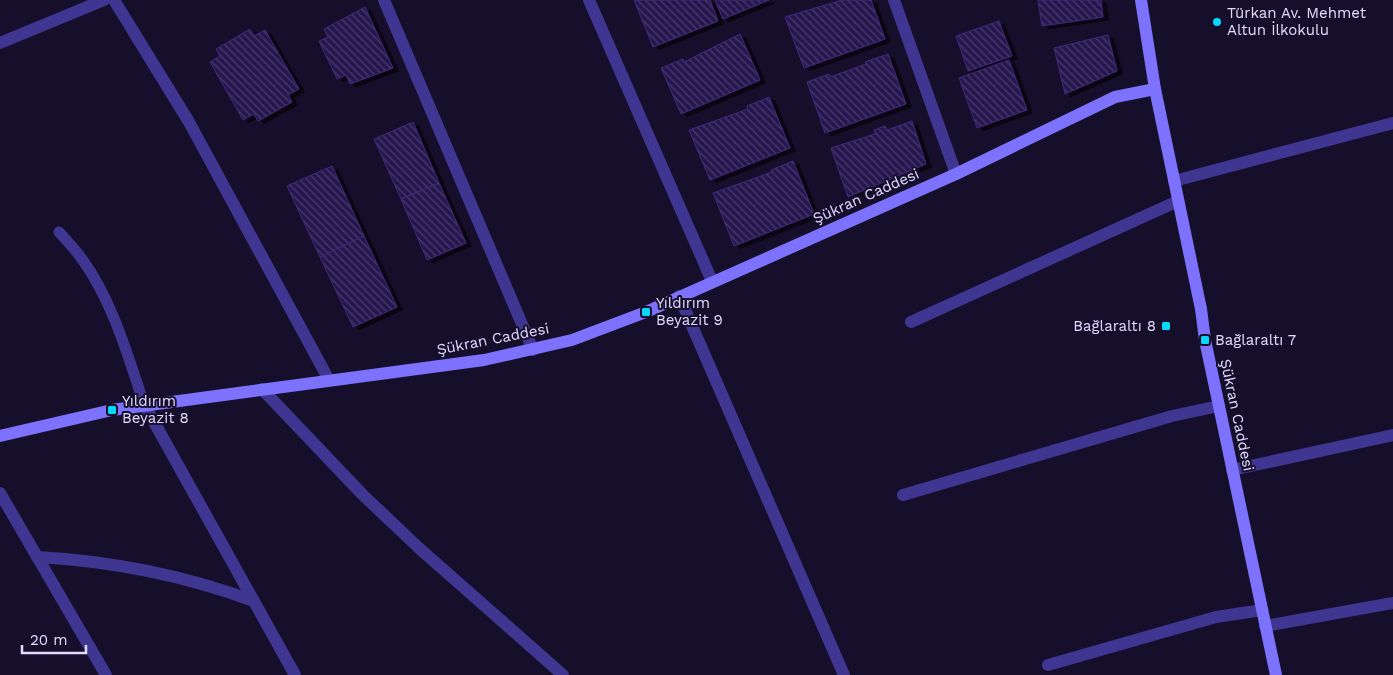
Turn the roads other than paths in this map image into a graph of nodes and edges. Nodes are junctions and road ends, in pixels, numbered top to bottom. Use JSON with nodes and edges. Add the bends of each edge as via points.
{"nodes":[{"id":1,"x":104,"y":0,"type":"edge"},
{"id":2,"x":114,"y":0,"type":"edge"},
{"id":3,"x":384,"y":0,"type":"edge"},
{"id":4,"x":589,"y":0,"type":"edge"},
{"id":5,"x":894,"y":0,"type":"edge"},
{"id":6,"x":1141,"y":0,"type":"edge"},
{"id":7,"x":0,"y":43,"type":"edge"},
{"id":8,"x":1155,"y":89,"type":"junction"},
{"id":9,"x":1393,"y":123,"type":"edge"},
{"id":10,"x":956,"y":174,"type":"junction"},
{"id":11,"x":1174,"y":181,"type":"junction"},
{"id":12,"x":1178,"y":201,"type":"junction"},
{"id":13,"x":59,"y":232,"type":"dead end"},
{"id":14,"x":712,"y":281,"type":"junction"},
{"id":15,"x":680,"y":296,"type":"junction"},
{"id":16,"x":911,"y":322,"type":"dead end"},
{"id":17,"x":533,"y":350,"type":"junction"},
{"id":18,"x":329,"y":380,"type":"junction"},
{"id":19,"x":262,"y":389,"type":"junction"},
{"id":20,"x":144,"y":404,"type":"junction"},
{"id":21,"x":1219,"y":406,"type":"junction"},
{"id":22,"x":1393,"y":435,"type":"edge"},
{"id":23,"x":0,"y":436,"type":"edge"},
{"id":24,"x":1232,"y":470,"type":"junction"},
{"id":25,"x":0,"y":493,"type":"edge"},
{"id":26,"x":903,"y":495,"type":"dead end"},
{"id":27,"x":37,"y":557,"type":"junction"},
{"id":28,"x":254,"y":601,"type":"junction"},
{"id":29,"x":1393,"y":603,"type":"edge"},
{"id":30,"x":1262,"y":610,"type":"junction"},
{"id":31,"x":1265,"y":626,"type":"junction"},
{"id":32,"x":1048,"y":665,"type":"dead end"},
{"id":33,"x":106,"y":675,"type":"edge"},
{"id":34,"x":295,"y":675,"type":"edge"},
{"id":35,"x":563,"y":675,"type":"edge"},
{"id":36,"x":844,"y":675,"type":"edge"},
{"id":37,"x":1276,"y":675,"type":"edge"}],
"edges":[{"from":1,"to":7,"type":"street"},
{"from":2,"to":18,"type":"street","via":[[189,122]]},
{"from":3,"to":17,"type":"street"},
{"from":4,"to":14,"type":"street"},
{"from":5,"to":10,"type":"street"},
{"from":6,"to":8,"type":"street"},
{"from":8,"to":10,"type":"street","name":"Şükran Caddesi","via":[[1116,97]]},
{"from":8,"to":11,"type":"street","name":"Şükran Caddesi"},
{"from":9,"to":11,"type":"street"},
{"from":10,"to":14,"type":"street","name":"Şükran Caddesi"},
{"from":11,"to":12,"type":"street","name":"Şükran Caddesi"},
{"from":12,"to":16,"type":"street"},
{"from":12,"to":21,"type":"street","name":"Şükran Caddesi"},
{"from":13,"to":20,"type":"lane","via":[[82,260],[101,294],[126,351]]},
{"from":14,"to":15,"type":"street","name":"Şükran Caddesi"},
{"from":15,"to":17,"type":"street","name":"Şükran Caddesi","via":[[609,326]]},
{"from":15,"to":36,"type":"street"},
{"from":17,"to":18,"type":"street","name":"Şükran Caddesi","via":[[484,360]]},
{"from":18,"to":19,"type":"street","name":"Şükran Caddesi"},
{"from":19,"to":20,"type":"street","name":"Şükran Caddesi"},
{"from":19,"to":35,"type":"street","via":[[420,550]]},
{"from":20,"to":23,"type":"street","name":"Şükran Caddesi"},
{"from":20,"to":28,"type":"street"},
{"from":21,"to":24,"type":"street","name":"Şükran Caddesi"},
{"from":21,"to":26,"type":"street","via":[[1172,416]]},
{"from":22,"to":24,"type":"street"},
{"from":24,"to":30,"type":"street","name":"Şükran Caddesi"},
{"from":25,"to":27,"type":"street"},
{"from":27,"to":28,"type":"street","via":[[148,570],[219,588]]},
{"from":27,"to":33,"type":"street"},
{"from":28,"to":34,"type":"street"},
{"from":29,"to":31,"type":"street"},
{"from":30,"to":31,"type":"street","name":"Şükran Caddesi"},
{"from":30,"to":32,"type":"street","via":[[1216,617]]},
{"from":31,"to":37,"type":"street","name":"Şükran Caddesi"}]}
